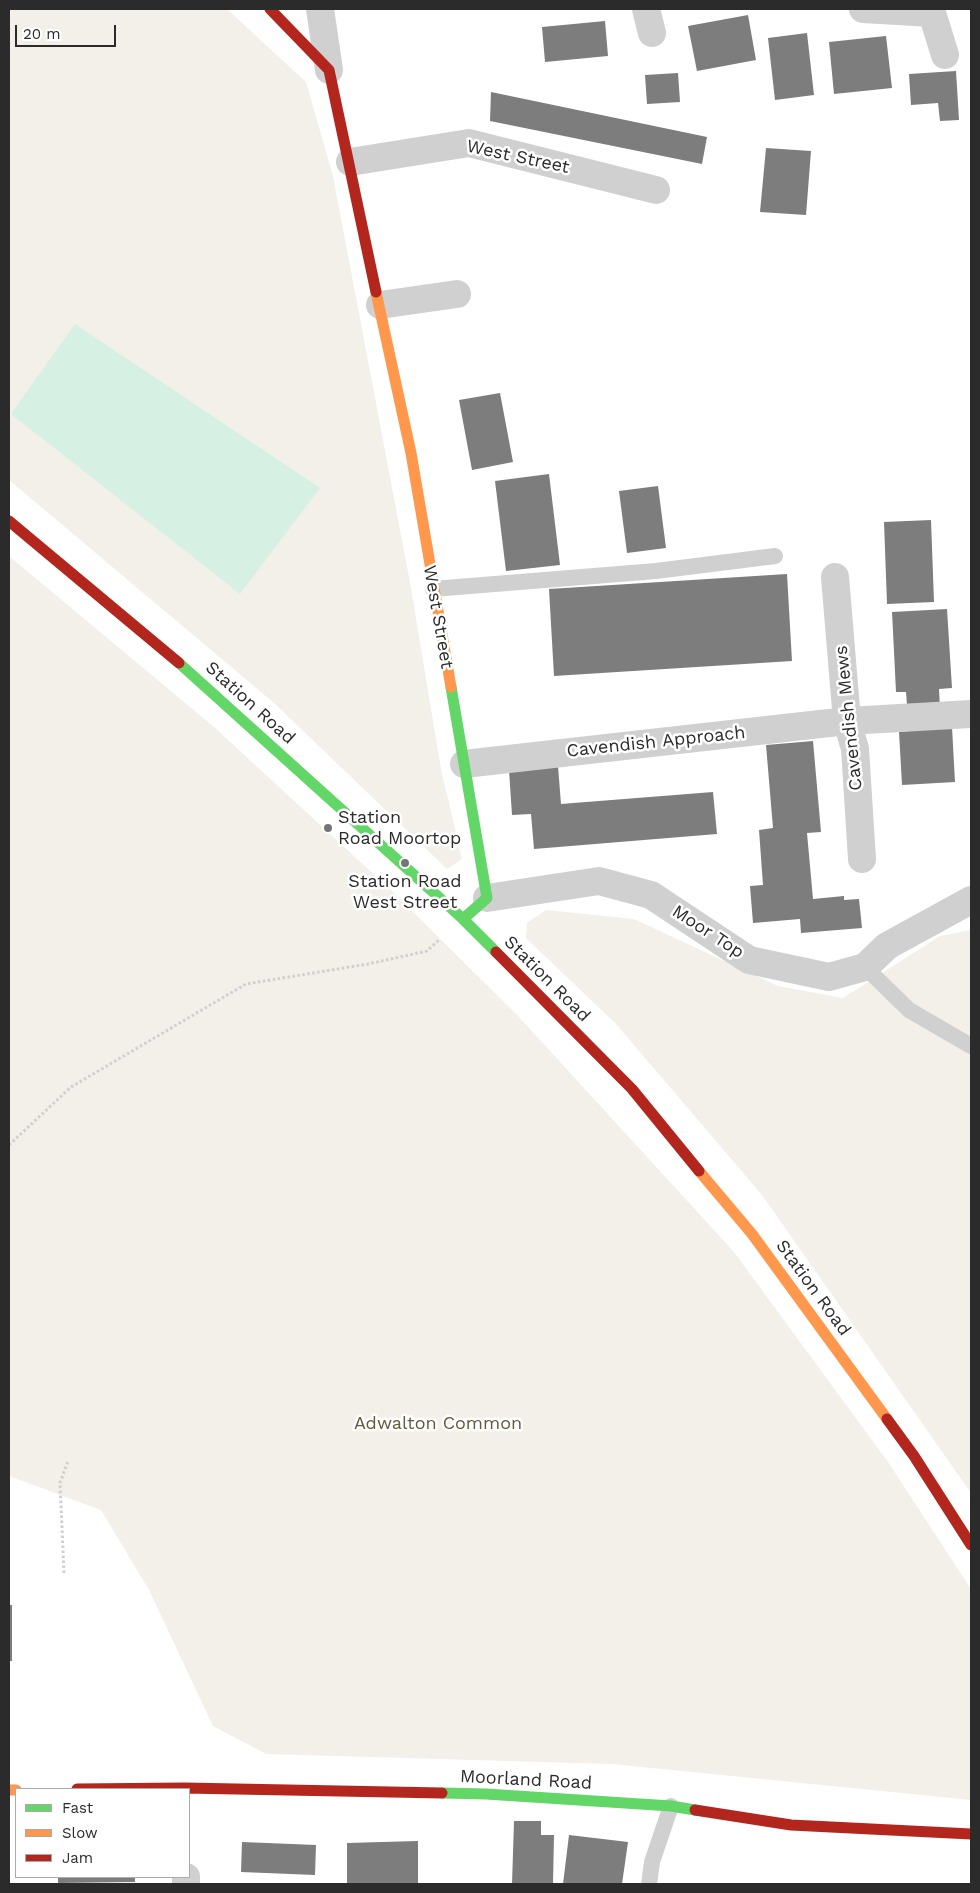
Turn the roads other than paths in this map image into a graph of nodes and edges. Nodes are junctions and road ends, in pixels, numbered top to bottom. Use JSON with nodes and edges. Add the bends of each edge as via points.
{"nodes":[{"id":1,"x":270,"y":9,"type":"edge"},
{"id":2,"x":320,"y":9,"type":"edge"},
{"id":3,"x":863,"y":9,"type":"edge"},
{"id":4,"x":932,"y":11,"type":"edge"},
{"id":5,"x":945,"y":55,"type":"dead end"},
{"id":6,"x":329,"y":70,"type":"junction"},
{"id":7,"x":350,"y":162,"type":"junction"},
{"id":8,"x":656,"y":190,"type":"dead end"},
{"id":9,"x":457,"y":294,"type":"dead end"},
{"id":10,"x":380,"y":306,"type":"junction"},
{"id":11,"x":9,"y":521,"type":"edge"},
{"id":12,"x":775,"y":556,"type":"dead end"},
{"id":13,"x":835,"y":577,"type":"dead end"},
{"id":14,"x":433,"y":589,"type":"junction"},
{"id":15,"x":971,"y":714,"type":"edge"},
{"id":16,"x":847,"y":721,"type":"junction"},
{"id":17,"x":464,"y":764,"type":"junction"},
{"id":18,"x":862,"y":859,"type":"dead end"},
{"id":19,"x":487,"y":898,"type":"junction"},
{"id":20,"x":971,"y":900,"type":"edge"},
{"id":21,"x":463,"y":919,"type":"junction"},
{"id":22,"x":865,"y":967,"type":"junction"},
{"id":23,"x":971,"y":1046,"type":"edge"},
{"id":24,"x":971,"y":1545,"type":"edge"},
{"id":25,"x":190,"y":1788,"type":"edge"},
{"id":26,"x":670,"y":1806,"type":"junction"},
{"id":27,"x":971,"y":1834,"type":"edge"},
{"id":28,"x":649,"y":1884,"type":"edge"}],
"edges":[{"from":1,"to":6,"type":"street"},
{"from":2,"to":6,"type":"street","name":"West Street"},
{"from":3,"to":4,"type":"street"},
{"from":4,"to":5,"type":"street"},
{"from":6,"to":7,"type":"street","name":"West Street"},
{"from":7,"to":8,"type":"street","name":"West Street","via":[[469,143]]},
{"from":7,"to":10,"type":"street","name":"West Street"},
{"from":9,"to":10,"type":"street"},
{"from":10,"to":14,"type":"street","name":"West Street","via":[[411,453]]},
{"from":11,"to":21,"type":"street","name":"Station Road","via":[[188,670]]},
{"from":12,"to":14,"type":"lane","via":[[656,570]]},
{"from":13,"to":16,"type":"street","name":"Cavendish Mews"},
{"from":14,"to":17,"type":"street","name":"West Street"},
{"from":15,"to":16,"type":"street","name":"Cavendish Approach"},
{"from":16,"to":17,"type":"street","name":"Cavendish Approach"},
{"from":16,"to":18,"type":"street","name":"Cavendish Mews","via":[[855,749]]},
{"from":17,"to":19,"type":"street","name":"West Street"},
{"from":19,"to":21,"type":"street"},
{"from":19,"to":22,"type":"street","name":"Moor Top","via":[[599,881],[651,895],[749,960],[829,977]]},
{"from":20,"to":22,"type":"street","name":"Moor Top","via":[[887,946]]},
{"from":21,"to":24,"type":"street","name":"Station Road","via":[[632,1089],[752,1234],[914,1456]]},
{"from":22,"to":23,"type":"lane","via":[[909,1010]]},
{"from":25,"to":26,"type":"street","name":"Moorland Road","via":[[486,1794]]},
{"from":26,"to":27,"type":"street","name":"Moorland Road","via":[[791,1825]]},
{"from":26,"to":28,"type":"lane","via":[[652,1862]]}]}
